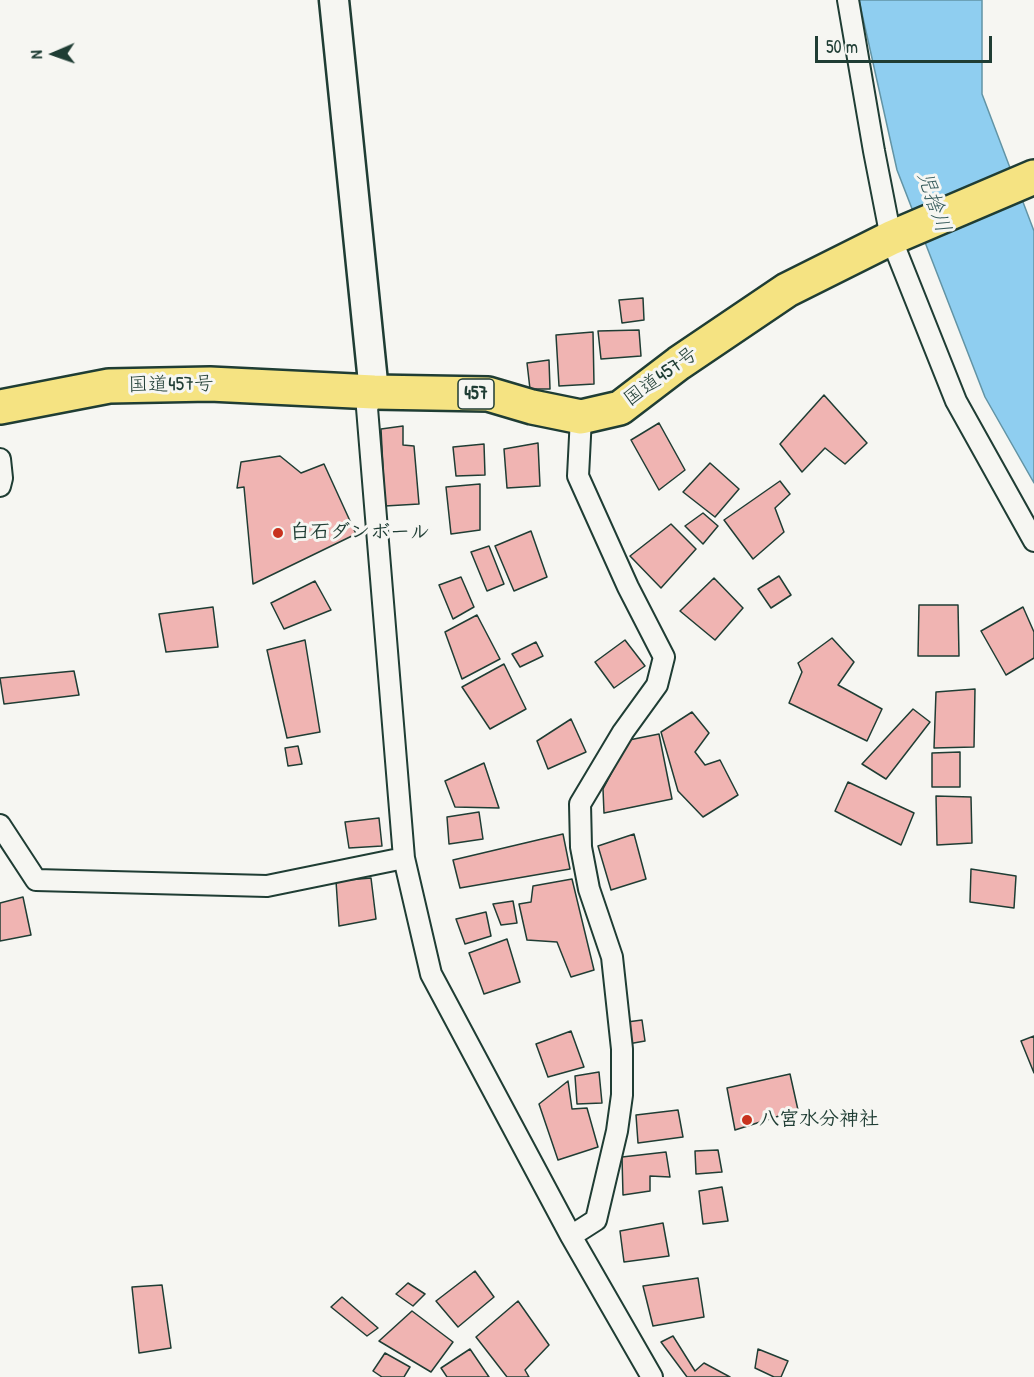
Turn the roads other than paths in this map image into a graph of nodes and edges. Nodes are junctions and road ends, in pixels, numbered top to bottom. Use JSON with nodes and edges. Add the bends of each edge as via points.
{"nodes":[{"id":1,"x":334,"y":0,"type":"edge"},
{"id":2,"x":848,"y":0,"type":"edge"},
{"id":3,"x":1034,"y":177,"type":"edge"},
{"id":4,"x":895,"y":236,"type":"junction"},
{"id":5,"x":374,"y":392,"type":"junction"},
{"id":6,"x":0,"y":407,"type":"edge"},
{"id":7,"x":581,"y":417,"type":"junction"},
{"id":8,"x":0,"y":459,"type":"edge"},
{"id":9,"x":0,"y":486,"type":"edge"},
{"id":10,"x":1034,"y":541,"type":"edge"},
{"id":11,"x":0,"y":825,"type":"edge"},
{"id":12,"x":404,"y":858,"type":"junction"},
{"id":13,"x":571,"y":1236,"type":"junction"},
{"id":14,"x":652,"y":1377,"type":"edge"}],
"edges":[{"from":1,"to":5,"type":"street"},
{"from":2,"to":4,"type":"street","via":[[874,151]]},
{"from":3,"to":4,"type":"highway","name":"国道457号","number":"457"},
{"from":4,"to":7,"type":"highway","name":"国道457号","number":"457","via":[[787,290],[620,408]]},
{"from":4,"to":10,"type":"street","via":[[956,401]]},
{"from":5,"to":6,"type":"highway","name":"国道457号","number":"457","via":[[210,384],[109,386]]},
{"from":5,"to":7,"type":"highway","name":"国道457号","number":"457","via":[[488,394]]},
{"from":5,"to":12,"type":"street","via":[[367,408]]},
{"from":7,"to":13,"type":"street","via":[[578,476],[627,587],[664,657],[657,685],[579,804],[587,878],[612,957],[622,1049],[622,1095],[596,1220]]},
{"from":8,"to":9,"type":"street"},
{"from":11,"to":12,"type":"street","via":[[36,880],[267,886]]},
{"from":12,"to":13,"type":"street","via":[[430,974]]},
{"from":13,"to":14,"type":"street"}]}
